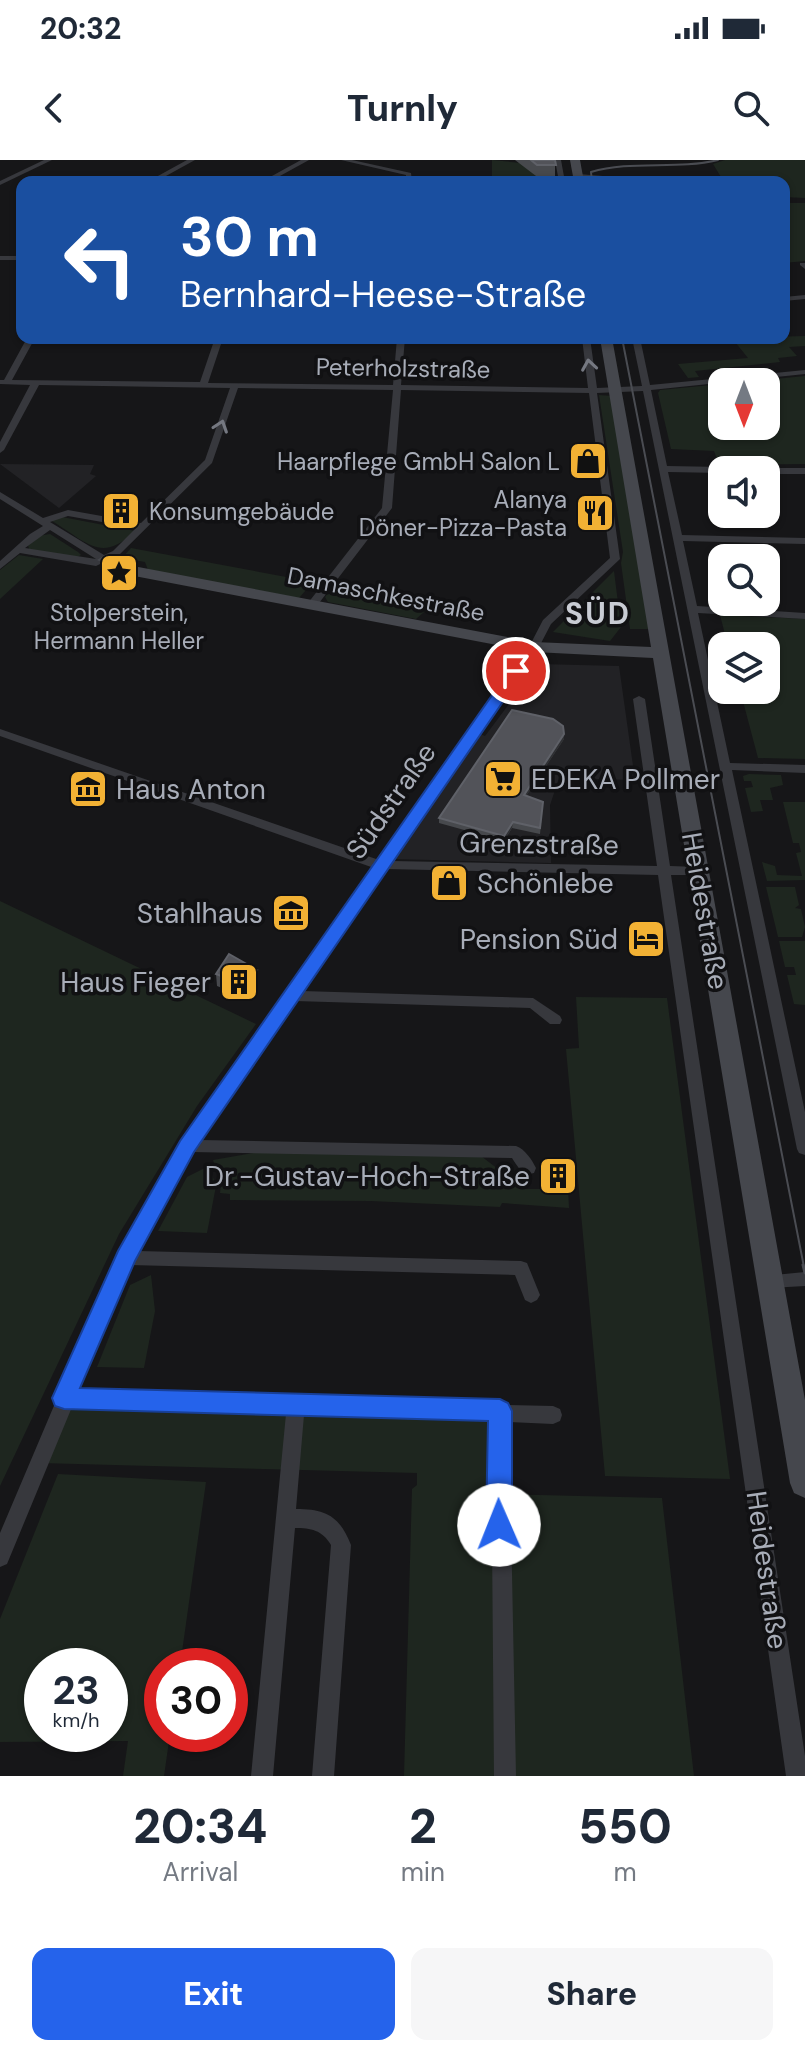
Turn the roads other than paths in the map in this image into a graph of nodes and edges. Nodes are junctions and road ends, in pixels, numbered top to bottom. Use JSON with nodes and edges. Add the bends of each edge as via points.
{"nodes":[{"id":1,"x":49,"y":160,"type":"edge"},
{"id":2,"x":192,"y":160,"type":"edge"},
{"id":3,"x":306,"y":160,"type":"edge"},
{"id":4,"x":344,"y":160,"type":"edge"},
{"id":5,"x":161,"y":176,"type":"edge"},
{"id":6,"x":275,"y":176,"type":"edge"},
{"id":7,"x":409,"y":176,"type":"edge"},
{"id":8,"x":0,"y":183,"type":"edge"},
{"id":9,"x":27,"y":344,"type":"edge"},
{"id":10,"x":217,"y":344,"type":"edge"},
{"id":11,"x":401,"y":344,"type":"edge"},
{"id":12,"x":587,"y":344,"type":"edge"},
{"id":13,"x":607,"y":344,"type":"edge"},
{"id":14,"x":637,"y":344,"type":"edge"},
{"id":15,"x":805,"y":372,"type":"edge"},
{"id":16,"x":3,"y":382,"type":"edge"},
{"id":17,"x":36,"y":382,"type":"junction"},
{"id":18,"x":203,"y":385,"type":"junction"},
{"id":19,"x":235,"y":386,"type":"junction"},
{"id":20,"x":646,"y":387,"type":"junction"},
{"id":21,"x":397,"y":388,"type":"junction"},
{"id":22,"x":593,"y":391,"type":"junction"},
{"id":23,"x":615,"y":391,"type":"junction"},
{"id":24,"x":0,"y":450,"type":"edge"},
{"id":25,"x":665,"y":469,"type":"junction"},
{"id":26,"x":708,"y":470,"type":"edge"},
{"id":27,"x":780,"y":471,"type":"edge"},
{"id":28,"x":805,"y":471,"type":"edge"},
{"id":29,"x":0,"y":495,"type":"edge"},
{"id":30,"x":46,"y":524,"type":"junction"},
{"id":31,"x":144,"y":526,"type":"junction"},
{"id":32,"x":677,"y":538,"type":"junction"},
{"id":33,"x":805,"y":541,"type":"edge"},
{"id":34,"x":17,"y":550,"type":"junction"},
{"id":35,"x":105,"y":560,"type":"junction"},
{"id":36,"x":0,"y":566,"type":"edge"},
{"id":37,"x":312,"y":605,"type":"junction"},
{"id":38,"x":692,"y":609,"type":"junction"},
{"id":39,"x":805,"y":616,"type":"edge"},
{"id":40,"x":534,"y":647,"type":"junction"},
{"id":41,"x":661,"y":653,"type":"junction"},
{"id":42,"x":639,"y":699,"type":"dead end"},
{"id":43,"x":0,"y":732,"type":"edge"},
{"id":44,"x":724,"y":766,"type":"junction"},
{"id":45,"x":805,"y":769,"type":"edge"},
{"id":46,"x":379,"y":865,"type":"junction"},
{"id":47,"x":664,"y":870,"type":"junction"},
{"id":48,"x":698,"y":871,"type":"junction"},
{"id":49,"x":291,"y":996,"type":"junction"},
{"id":50,"x":555,"y":1020,"type":"dead end"},
{"id":51,"x":187,"y":1146,"type":"junction"},
{"id":52,"x":805,"y":1149,"type":"edge"},
{"id":53,"x":528,"y":1168,"type":"dead end"},
{"id":54,"x":125,"y":1258,"type":"junction"},
{"id":55,"x":805,"y":1279,"type":"edge"},
{"id":56,"x":770,"y":1281,"type":"junction"},
{"id":57,"x":531,"y":1295,"type":"dead end"},
{"id":58,"x":64,"y":1398,"type":"junction"},
{"id":59,"x":296,"y":1405,"type":"junction"},
{"id":60,"x":500,"y":1411,"type":"junction"},
{"id":61,"x":553,"y":1415,"type":"dead end"},
{"id":62,"x":805,"y":1483,"type":"edge"},
{"id":63,"x":285,"y":1519,"type":"junction"},
{"id":64,"x":0,"y":1557,"type":"edge"},
{"id":65,"x":262,"y":1776,"type":"edge"},
{"id":66,"x":323,"y":1776,"type":"edge"},
{"id":67,"x":505,"y":1776,"type":"edge"},
{"id":68,"x":797,"y":1776,"type":"edge"}],
"edges":[{"from":1,"to":8,"type":"street"},
{"from":2,"to":5,"type":"street"},
{"from":3,"to":6,"type":"street"},
{"from":4,"to":7,"type":"street"},
{"from":9,"to":16,"type":"street"},
{"from":10,"to":18,"type":"street"},
{"from":11,"to":21,"type":"street"},
{"from":22,"to":12,"type":"street","one_way":true},
{"from":13,"to":23,"type":"street","name":"Heidestraße"},
{"from":14,"to":20,"type":"street","name":"Heidestraße"},
{"from":15,"to":20,"type":"street","name":"Peterholzstraße"},
{"from":16,"to":17,"type":"street","name":"Peterholzstraße"},
{"from":17,"to":18,"type":"street","name":"Peterholzstraße"},
{"from":17,"to":24,"type":"street"},
{"from":18,"to":19,"type":"street","name":"Peterholzstraße"},
{"from":19,"to":21,"type":"street","name":"Peterholzstraße"},
{"from":31,"to":19,"type":"street","one_way":true,"via":[[209,461]]},
{"from":20,"to":23,"type":"street","name":"Peterholzstraße"},
{"from":20,"to":25,"type":"street","name":"Heidestraße"},
{"from":21,"to":22,"type":"street","name":"Peterholzstraße"},
{"from":21,"to":37,"type":"street","via":[[387,508]]},
{"from":22,"to":23,"type":"street","name":"Peterholzstraße"},
{"from":22,"to":40,"type":"street","name":"Südstraße","via":[[616,550],[611,563],[547,622]]},
{"from":23,"to":41,"type":"street","name":"Heidestraße"},
{"from":25,"to":26,"type":"street"},
{"from":25,"to":32,"type":"street","name":"Heidestraße"},
{"from":27,"to":28,"type":"street"},
{"from":29,"to":30,"type":"street","name":"Damaschkestraße"},
{"from":30,"to":31,"type":"street","via":[[68,513]]},
{"from":30,"to":34,"type":"street"},
{"from":30,"to":35,"type":"street","name":"Damaschkestraße"},
{"from":31,"to":35,"type":"street"},
{"from":32,"to":33,"type":"street"},
{"from":32,"to":38,"type":"street","name":"Heidestraße"},
{"from":34,"to":35,"type":"street","name":"Damaschkestraße","via":[[81,562]]},
{"from":34,"to":36,"type":"street"},
{"from":35,"to":37,"type":"street","name":"Damaschkestraße","via":[[129,570]]},
{"from":37,"to":40,"type":"street","name":"Damaschkestraße"},
{"from":38,"to":39,"type":"street"},
{"from":38,"to":44,"type":"street","name":"Heidestraße"},
{"from":40,"to":41,"type":"street","name":"Damaschkestraße"},
{"from":40,"to":46,"type":"street","name":"Südstraße"},
{"from":41,"to":48,"type":"street","name":"Heidestraße"},
{"from":42,"to":47,"type":"street","name":"Heidestraße"},
{"from":43,"to":46,"type":"street","name":"Grenzstraße"},
{"from":44,"to":45,"type":"street"},
{"from":44,"to":52,"type":"street","name":"Heidestraße"},
{"from":46,"to":47,"type":"street","name":"Grenzstraße"},
{"from":46,"to":49,"type":"street","name":"Südstraße"},
{"from":47,"to":48,"type":"street","name":"Grenzstraße"},
{"from":47,"to":68,"type":"street","name":"Heidestraße"},
{"from":48,"to":56,"type":"street","name":"Heidestraße"},
{"from":49,"to":50,"type":"street","via":[[533,1003]]},
{"from":49,"to":51,"type":"street","name":"Südstraße"},
{"from":51,"to":53,"type":"street","via":[[516,1152]]},
{"from":51,"to":54,"type":"street","name":"Südstraße"},
{"from":54,"to":57,"type":"street","via":[[521,1268]]},
{"from":54,"to":58,"type":"street","name":"Südstraße"},
{"from":55,"to":56,"type":"street"},
{"from":56,"to":62,"type":"street","name":"Heidestraße"},
{"from":58,"to":59,"type":"street"},
{"from":58,"to":64,"type":"street","name":"Südstraße"},
{"from":59,"to":60,"type":"street"},
{"from":59,"to":63,"type":"street"},
{"from":60,"to":61,"type":"street"},
{"from":60,"to":67,"type":"street"},
{"from":63,"to":65,"type":"street"},
{"from":63,"to":66,"type":"street","via":[[321,1520],[337,1531],[341,1545]]}]}
